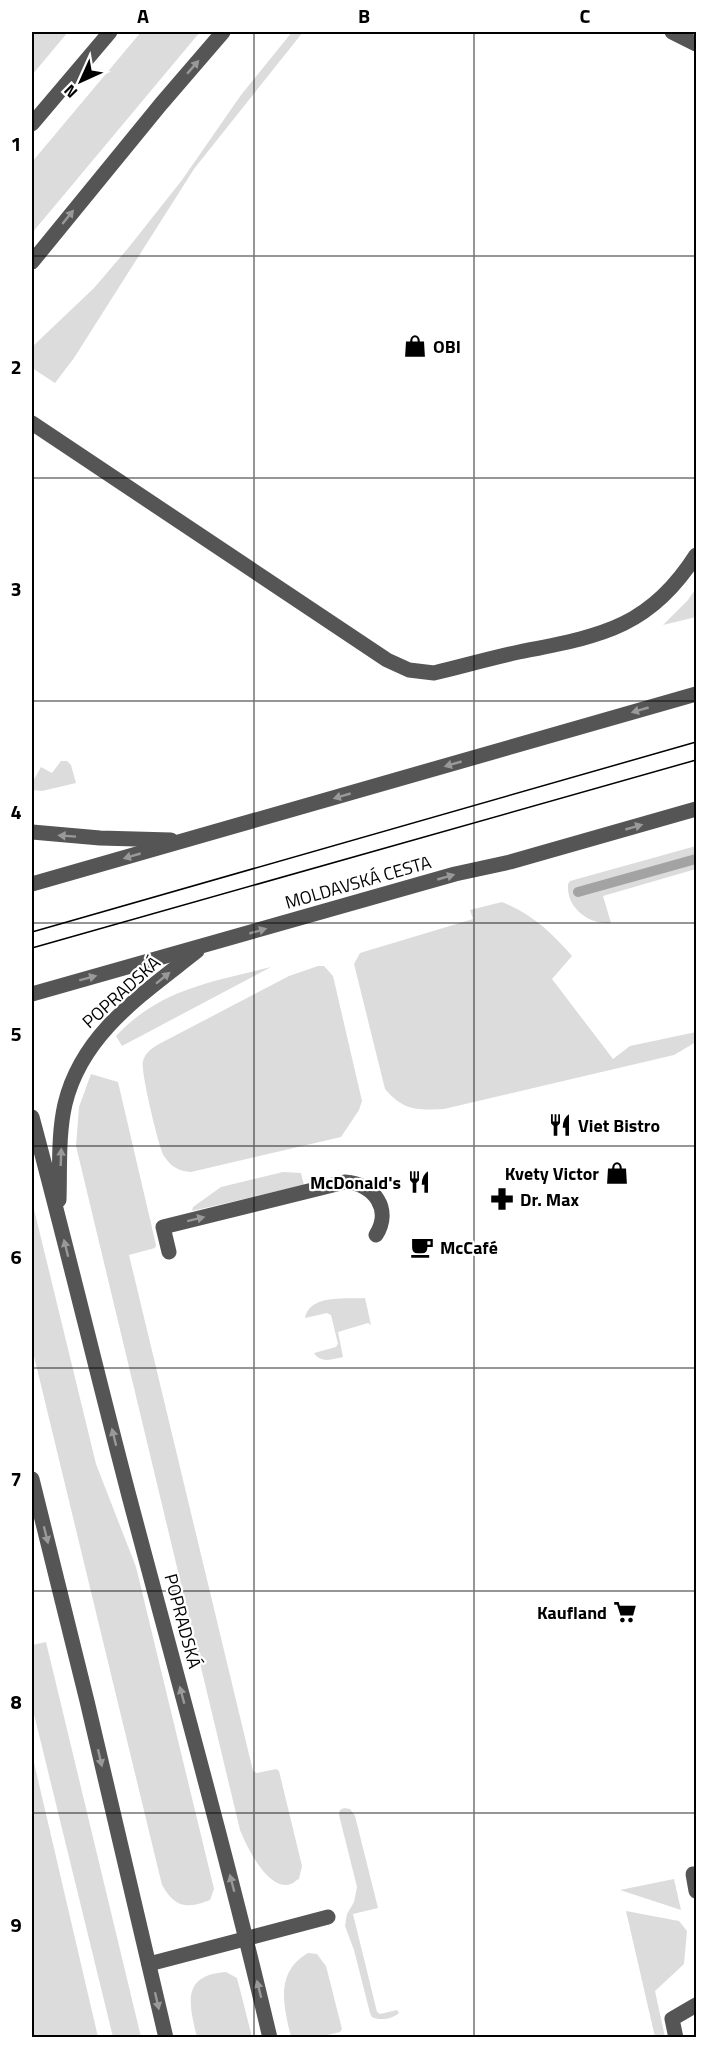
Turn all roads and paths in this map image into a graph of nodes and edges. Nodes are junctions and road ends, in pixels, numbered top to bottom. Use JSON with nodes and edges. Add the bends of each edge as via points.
{"nodes":[{"id":1,"x":110,"y":32,"type":"edge"},
{"id":2,"x":223,"y":32,"type":"edge"},
{"id":3,"x":672,"y":32,"type":"edge"},
{"id":4,"x":696,"y":44,"type":"edge"},
{"id":5,"x":32,"y":124,"type":"edge"},
{"id":6,"x":32,"y":262,"type":"edge"},
{"id":7,"x":32,"y":423,"type":"edge"},
{"id":8,"x":696,"y":555,"type":"edge"},
{"id":9,"x":696,"y":694,"type":"edge"},
{"id":10,"x":696,"y":809,"type":"edge"},
{"id":11,"x":32,"y":832,"type":"edge"},
{"id":12,"x":189,"y":840,"type":"junction"},
{"id":13,"x":32,"y":884,"type":"edge"},
{"id":14,"x":202,"y":947,"type":"junction"},
{"id":15,"x":32,"y":994,"type":"edge"},
{"id":16,"x":32,"y":1117,"type":"edge"},
{"id":17,"x":58,"y":1215,"type":"junction"},
{"id":18,"x":376,"y":1235,"type":"dead end"},
{"id":19,"x":169,"y":1251,"type":"dead end"},
{"id":20,"x":32,"y":1479,"type":"edge"},
{"id":21,"x":693,"y":1874,"type":"dead end"},
{"id":22,"x":696,"y":1891,"type":"edge"},
{"id":23,"x":328,"y":1917,"type":"dead end"},
{"id":24,"x":247,"y":1940,"type":"junction"},
{"id":25,"x":149,"y":1964,"type":"junction"},
{"id":26,"x":696,"y":2005,"type":"edge"},
{"id":27,"x":166,"y":2037,"type":"edge"},
{"id":28,"x":270,"y":2037,"type":"edge"},
{"id":29,"x":676,"y":2037,"type":"edge"}],
"edges":[{"from":1,"to":5,"type":"street"},
{"from":6,"to":2,"type":"street","one_way":true},
{"from":3,"to":4,"type":"street"},
{"from":7,"to":8,"type":"street","via":[[387,660],[409,670],[434,673],[610,631],[662,598]]},
{"from":9,"to":12,"type":"street","one_way":true},
{"from":14,"to":10,"type":"street","name":"MOLDAVSKÁ CESTA","one_way":true},
{"from":12,"to":11,"type":"street","one_way":true},
{"from":12,"to":13,"type":"street","one_way":true},
{"from":15,"to":14,"type":"street","name":"MOLDAVSKÁ CESTA","one_way":true},
{"from":17,"to":14,"type":"street","name":"POPRADSKÁ","one_way":true,"via":[[64,1106],[82,1060],[110,1023]]},
{"from":16,"to":17,"type":"street","name":"POPRADSKÁ"},
{"from":24,"to":17,"type":"street","name":"POPRADSKÁ","one_way":true},
{"from":19,"to":18,"type":"street","one_way":true,"via":[[163,1227],[345,1182],[364,1186],[380,1204],[382,1224]]},
{"from":20,"to":25,"type":"street","one_way":true},
{"from":21,"to":22,"type":"street"},
{"from":23,"to":24,"type":"street"},
{"from":24,"to":25,"type":"street"},
{"from":28,"to":24,"type":"street","name":"POPRADSKÁ","one_way":true},
{"from":25,"to":27,"type":"street","one_way":true},
{"from":26,"to":29,"type":"street","via":[[672,2019]]}]}
